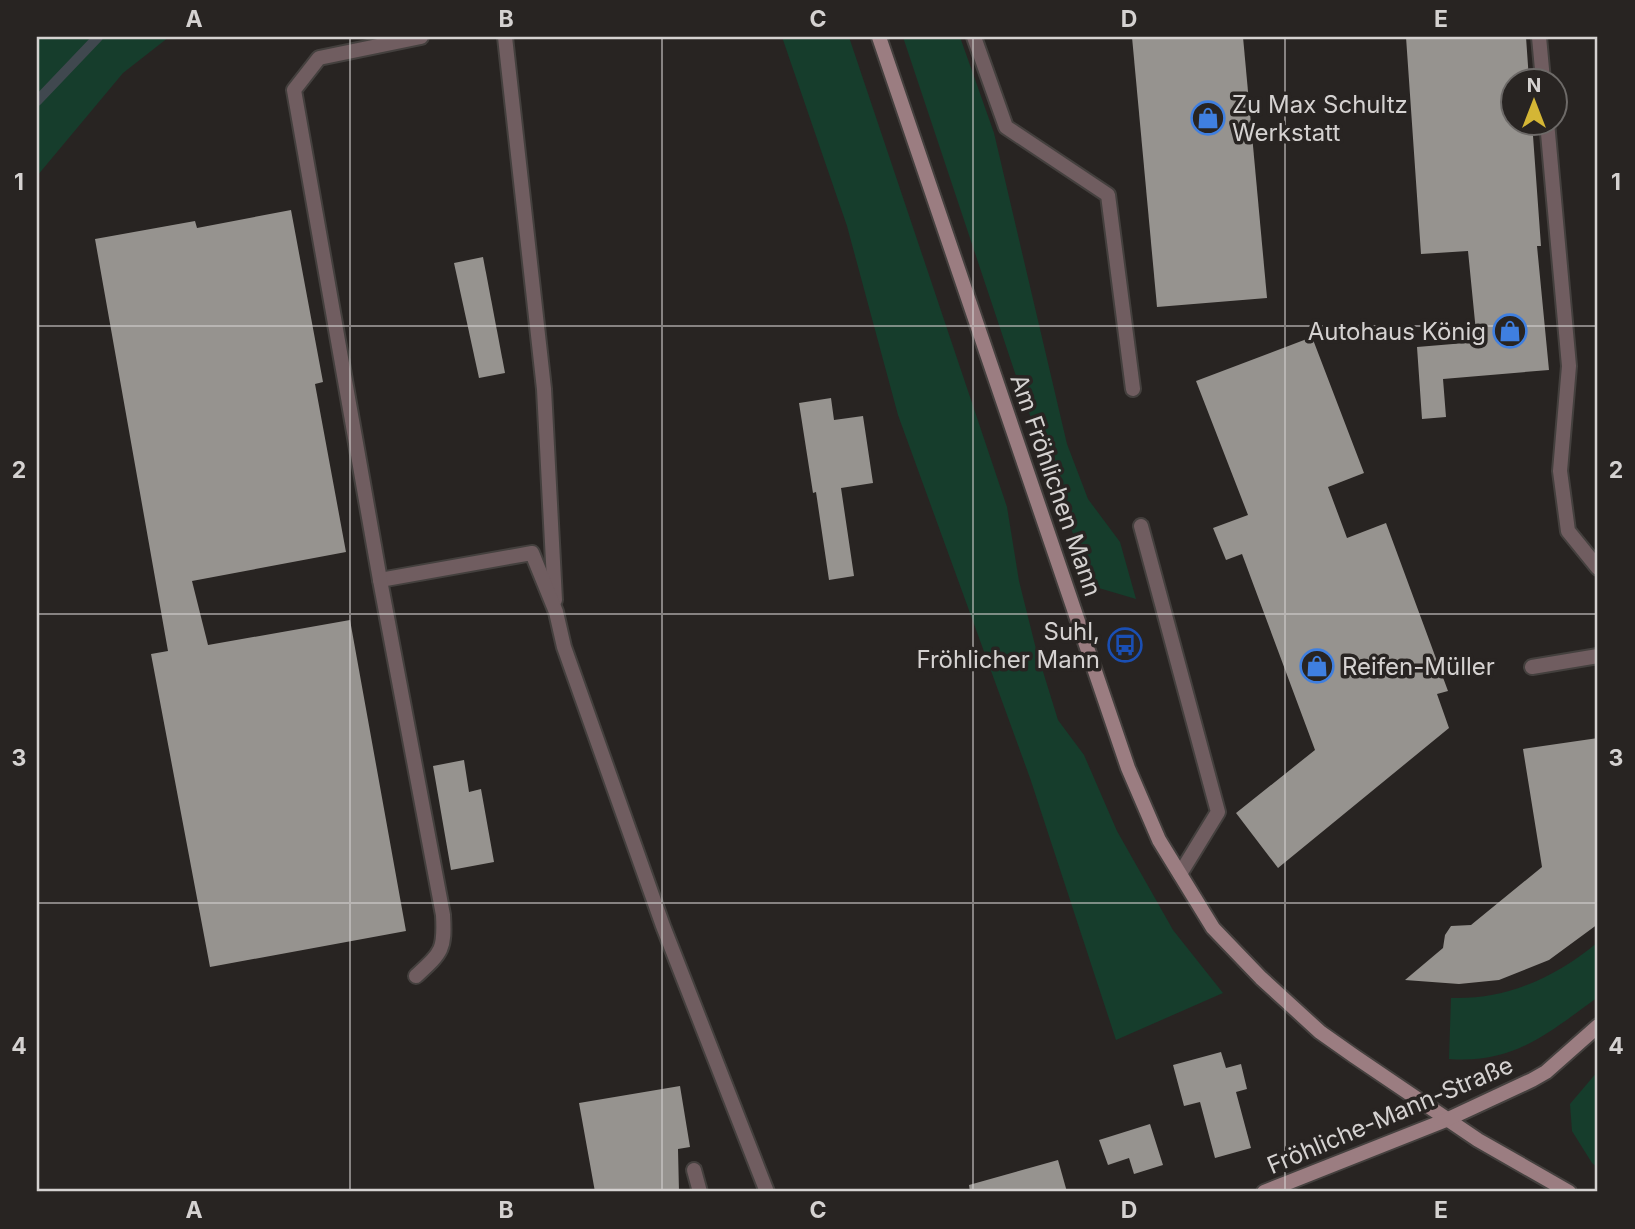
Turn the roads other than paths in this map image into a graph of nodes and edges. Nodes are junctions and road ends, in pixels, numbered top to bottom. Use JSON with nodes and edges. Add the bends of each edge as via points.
{"nodes":[{"id":1,"x":421,"y":37,"type":"edge"},
{"id":2,"x":505,"y":37,"type":"edge"},
{"id":3,"x":879,"y":37,"type":"edge"},
{"id":4,"x":974,"y":37,"type":"edge"},
{"id":5,"x":1539,"y":37,"type":"edge"},
{"id":6,"x":1542,"y":66,"type":"edge"},
{"id":7,"x":1548,"y":136,"type":"edge"},
{"id":8,"x":1133,"y":389,"type":"dead end"},
{"id":9,"x":1141,"y":526,"type":"dead end"},
{"id":10,"x":1598,"y":568,"type":"edge"},
{"id":11,"x":380,"y":580,"type":"junction"},
{"id":12,"x":556,"y":612,"type":"junction"},
{"id":13,"x":1598,"y":656,"type":"edge"},
{"id":14,"x":1532,"y":667,"type":"dead end"},
{"id":15,"x":1180,"y":874,"type":"junction"},
{"id":16,"x":416,"y":976,"type":"dead end"},
{"id":17,"x":1598,"y":1026,"type":"edge"},
{"id":18,"x":1446,"y":1120,"type":"junction"},
{"id":19,"x":694,"y":1170,"type":"dead end"},
{"id":20,"x":700,"y":1192,"type":"edge"},
{"id":21,"x":767,"y":1192,"type":"edge"},
{"id":22,"x":1264,"y":1192,"type":"edge"},
{"id":23,"x":1569,"y":1192,"type":"edge"}],
"edges":[{"from":1,"to":11,"type":"lane","via":[[319,58],[294,90]]},
{"from":2,"to":12,"type":"lane","via":[[544,389]]},
{"from":3,"to":15,"type":"street","name":"Am Fröhlichen Mann","via":[[1128,768],[1159,840]]},
{"from":4,"to":8,"type":"lane","via":[[1006,127],[1108,195]]},
{"from":5,"to":6,"type":"lane"},
{"from":7,"to":10,"type":"lane","via":[[1569,366],[1560,471],[1569,531]]},
{"from":9,"to":15,"type":"lane","via":[[1218,812]]},
{"from":11,"to":12,"type":"lane","via":[[532,553]]},
{"from":11,"to":16,"type":"lane","via":[[443,915],[445,943]]},
{"from":12,"to":21,"type":"lane","via":[[564,647],[663,926]]},
{"from":13,"to":14,"type":"lane"},
{"from":15,"to":18,"type":"street","name":"Am Fröhlichen Mann","via":[[1213,928],[1261,978],[1320,1032]]},
{"from":17,"to":18,"type":"street","name":"Fröhliche-Mann-Straße","via":[[1546,1072]]},
{"from":18,"to":22,"type":"street","name":"Fröhliche-Mann-Straße"},
{"from":18,"to":23,"type":"street","name":"Am Fröhlichen Mann"},
{"from":19,"to":20,"type":"lane"}]}
